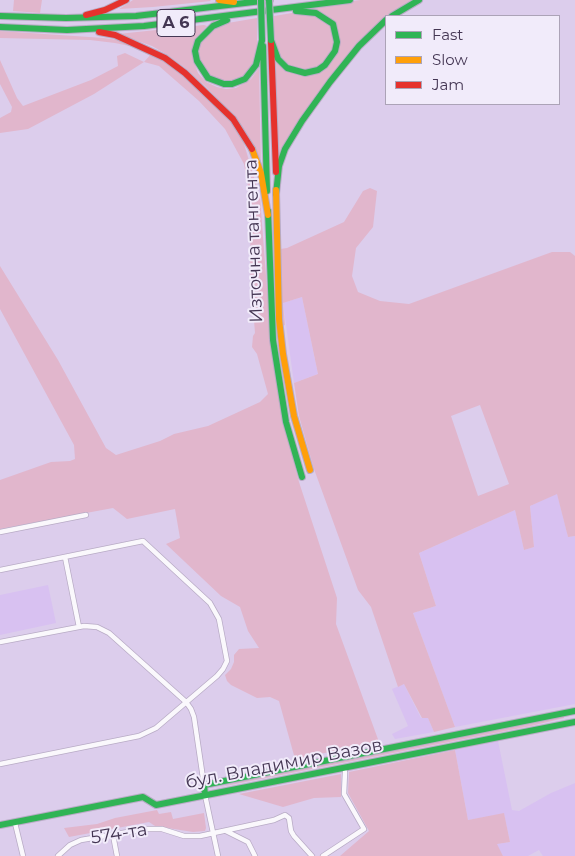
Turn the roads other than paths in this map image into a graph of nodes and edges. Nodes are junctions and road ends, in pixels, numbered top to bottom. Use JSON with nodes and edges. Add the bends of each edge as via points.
{"nodes":[{"id":1,"x":126,"y":0,"type":"edge"},
{"id":2,"x":219,"y":0,"type":"edge"},
{"id":3,"x":261,"y":0,"type":"edge"},
{"id":4,"x":270,"y":0,"type":"edge"},
{"id":5,"x":350,"y":0,"type":"edge"},
{"id":6,"x":419,"y":0,"type":"edge"},
{"id":7,"x":246,"y":4,"type":"junction"},
{"id":8,"x":280,"y":10,"type":"junction"},
{"id":9,"x":394,"y":15,"type":"edge"},
{"id":10,"x":0,"y":16,"type":"edge"},
{"id":11,"x":240,"y":16,"type":"junction"},
{"id":12,"x":66,"y":18,"type":"junction"},
{"id":13,"x":385,"y":21,"type":"edge"},
{"id":14,"x":0,"y":27,"type":"edge"},
{"id":15,"x":67,"y":30,"type":"junction"},
{"id":16,"x":262,"y":40,"type":"junction"},
{"id":17,"x":271,"y":40,"type":"junction"},
{"id":18,"x":276,"y":194,"type":"junction"},
{"id":19,"x":268,"y":215,"type":"junction"},
{"id":20,"x":310,"y":470,"type":"dead end"},
{"id":21,"x":302,"y":477,"type":"dead end"},
{"id":22,"x":86,"y":515,"type":"dead end"},
{"id":23,"x":0,"y":532,"type":"edge"},
{"id":24,"x":65,"y":557,"type":"junction"},
{"id":25,"x":0,"y":570,"type":"edge"},
{"id":26,"x":79,"y":627,"type":"junction"},
{"id":27,"x":0,"y":642,"type":"edge"},
{"id":28,"x":186,"y":702,"type":"junction"},
{"id":29,"x":575,"y":711,"type":"edge"},
{"id":30,"x":575,"y":722,"type":"edge"},
{"id":31,"x":0,"y":764,"type":"edge"},
{"id":32,"x":344,"y":772,"type":"dead end"},
{"id":33,"x":204,"y":785,"type":"junction"},
{"id":34,"x":205,"y":795,"type":"junction"},
{"id":35,"x":15,"y":822,"type":"junction"},
{"id":36,"x":0,"y":826,"type":"edge"},
{"id":37,"x":226,"y":831,"type":"junction"},
{"id":38,"x":214,"y":833,"type":"junction"},
{"id":39,"x":112,"y":835,"type":"junction"},
{"id":40,"x":23,"y":856,"type":"edge"},
{"id":41,"x":58,"y":856,"type":"edge"},
{"id":42,"x":117,"y":856,"type":"edge"},
{"id":43,"x":218,"y":856,"type":"edge"},
{"id":44,"x":255,"y":856,"type":"edge"},
{"id":45,"x":312,"y":856,"type":"edge"},
{"id":46,"x":324,"y":856,"type":"edge"}],
"edges":[{"from":1,"to":12,"type":"main road","via":[[105,10]]},
{"from":2,"to":7,"type":"main road"},
{"from":3,"to":16,"type":"main road","name":"Източна тангента","bridge":true},
{"from":4,"to":7,"type":"main road","number":"A 6"},
{"from":4,"to":17,"type":"main road","name":"Източна тангента","bridge":true},
{"from":5,"to":8,"type":"main road","number":"A 6"},
{"from":6,"to":9,"type":"main road"},
{"from":7,"to":12,"type":"main road","number":"A 6","via":[[169,13]]},
{"from":8,"to":11,"type":"main road","number":"A 6"},
{"from":8,"to":17,"type":"main road","via":[[316,13],[326,18],[333,24],[336,34],[335,51],[318,70],[296,72],[281,63]]},
{"from":10,"to":12,"type":"main road","number":"A 6"},
{"from":11,"to":15,"type":"main road","number":"A 6"},
{"from":11,"to":16,"type":"main road","via":[[213,26],[198,41],[197,61],[208,78],[232,84],[245,78],[256,65]]},
{"from":13,"to":18,"type":"main road","via":[[359,46],[302,121],[279,166]]},
{"from":14,"to":15,"type":"main road","number":"A 6"},
{"from":15,"to":19,"type":"main road","via":[[115,35],[165,58],[185,73],[233,119],[245,136],[261,173]]},
{"from":16,"to":19,"type":"main road","name":"Източна тангента"},
{"from":17,"to":18,"type":"main road","name":"Източна тангента"},
{"from":18,"to":20,"type":"main road","name":"Източна тангента","via":[[282,354],[294,416]]},
{"from":19,"to":21,"type":"main road","name":"Източна тангента","via":[[273,340],[286,422]]},
{"from":22,"to":23,"type":"street"},
{"from":24,"to":25,"type":"street"},
{"from":24,"to":26,"type":"street"},
{"from":24,"to":28,"type":"street","via":[[143,541],[210,603],[219,620],[227,662]]},
{"from":26,"to":27,"type":"street"},
{"from":26,"to":28,"type":"street","via":[[97,627],[109,633]]},
{"from":28,"to":31,"type":"street","via":[[156,728],[138,736]]},
{"from":28,"to":33,"type":"street","via":[[193,713]]},
{"from":29,"to":33,"type":"main road","name":"бул. Владимир Вазов"},
{"from":30,"to":34,"type":"main road","name":"бул. Владимир Вазов"},
{"from":32,"to":46,"type":"street","via":[[344,794],[364,829]]},
{"from":33,"to":34,"type":"main road"},
{"from":34,"to":35,"type":"main road","name":"бул. Владимир Вазов","via":[[156,805],[143,797]]},
{"from":34,"to":38,"type":"street"},
{"from":35,"to":36,"type":"main road","name":"бул. Владимир Вазов"},
{"from":35,"to":40,"type":"street"},
{"from":37,"to":38,"type":"street","name":"574-та"},
{"from":37,"to":44,"type":"street","via":[[248,842]]},
{"from":37,"to":45,"type":"street","name":"574-та","via":[[285,815],[289,818],[290,831]]},
{"from":38,"to":39,"type":"street","name":"574-та","via":[[191,836],[154,828]]},
{"from":38,"to":43,"type":"street"},
{"from":39,"to":41,"type":"street","name":"574-та","via":[[75,842]]},
{"from":39,"to":42,"type":"street"}]}
